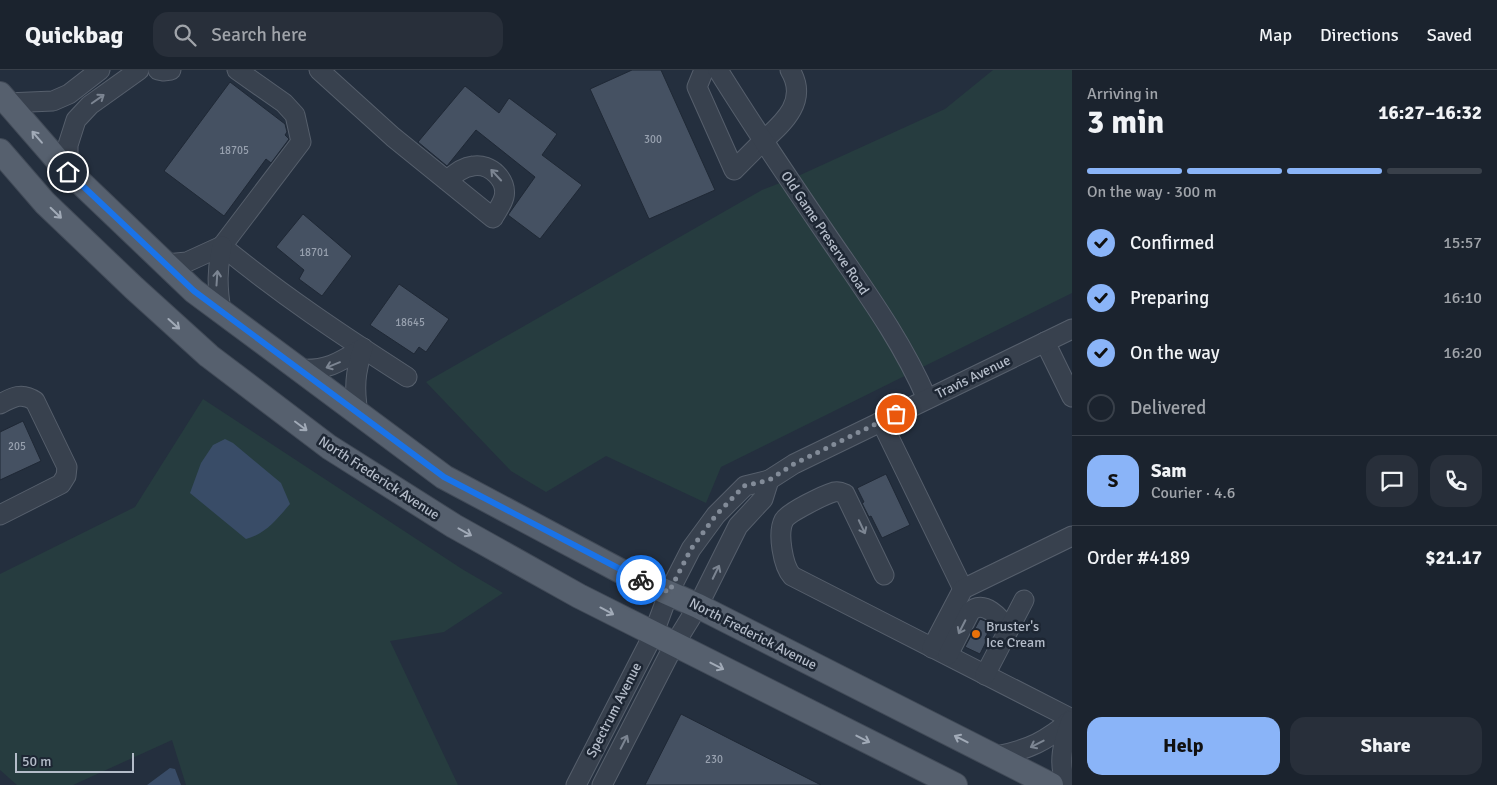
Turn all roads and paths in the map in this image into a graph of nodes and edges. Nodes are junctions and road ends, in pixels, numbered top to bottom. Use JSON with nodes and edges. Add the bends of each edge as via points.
{"nodes":[{"id":1,"x":100,"y":70,"type":"edge"},
{"id":2,"x":139,"y":70,"type":"edge"},
{"id":3,"x":158,"y":70,"type":"edge"},
{"id":4,"x":172,"y":70,"type":"edge"},
{"id":5,"x":237,"y":70,"type":"edge"},
{"id":6,"x":704,"y":70,"type":"edge"},
{"id":7,"x":718,"y":70,"type":"edge"},
{"id":8,"x":790,"y":70,"type":"edge"},
{"id":9,"x":324,"y":72,"type":"edge"},
{"id":10,"x":4,"y":98,"type":"edge"},
{"id":11,"x":763,"y":142,"type":"junction"},
{"id":12,"x":1,"y":152,"type":"edge"},
{"id":13,"x":68,"y":172,"type":"junction"},
{"id":14,"x":447,"y":181,"type":"junction"},
{"id":15,"x":222,"y":246,"type":"junction"},
{"id":16,"x":166,"y":264,"type":"junction"},
{"id":17,"x":221,"y":311,"type":"junction"},
{"id":18,"x":1072,"y":329,"type":"edge"},
{"id":19,"x":1045,"y":342,"type":"junction"},
{"id":20,"x":363,"y":348,"type":"junction"},
{"id":21,"x":300,"y":369,"type":"junction"},
{"id":22,"x":407,"y":377,"type":"dead end"},
{"id":23,"x":1072,"y":397,"type":"edge"},
{"id":24,"x":927,"y":399,"type":"junction"},
{"id":25,"x":0,"y":404,"type":"edge"},
{"id":26,"x":358,"y":413,"type":"junction"},
{"id":27,"x":881,"y":421,"type":"junction"},
{"id":28,"x":769,"y":480,"type":"junction"},
{"id":29,"x":0,"y":515,"type":"edge"},
{"id":30,"x":1072,"y":536,"type":"edge"},
{"id":31,"x":884,"y":575,"type":"dead end"},
{"id":32,"x":963,"y":589,"type":"junction"},
{"id":33,"x":669,"y":592,"type":"junction"},
{"id":34,"x":1024,"y":600,"type":"dead end"},
{"id":35,"x":698,"y":606,"type":"junction"},
{"id":36,"x":1008,"y":630,"type":"junction"},
{"id":37,"x":663,"y":640,"type":"junction"},
{"id":38,"x":940,"y":651,"type":"junction"},
{"id":39,"x":985,"y":674,"type":"junction"},
{"id":40,"x":1072,"y":719,"type":"edge"},
{"id":41,"x":996,"y":756,"type":"junction"},
{"id":42,"x":576,"y":785,"type":"edge"},
{"id":43,"x":602,"y":785,"type":"edge"},
{"id":44,"x":955,"y":785,"type":"edge"},
{"id":45,"x":1052,"y":785,"type":"edge"},
{"id":46,"x":1067,"y":785,"type":"edge"}],
"edges":[{"from":1,"to":10,"type":"street","via":[[69,94],[53,101]]},
{"from":13,"to":2,"type":"street","one_way":true,"via":[[68,145],[76,120],[90,105]]},
{"from":3,"to":4,"type":"street"},
{"from":5,"to":15,"type":"street","via":[[284,103],[295,116],[301,142]]},
{"from":6,"to":11,"type":"street","via":[[696,87],[734,170]]},
{"from":7,"to":11,"type":"street","name":"Old Game Preserve Road"},
{"from":8,"to":11,"type":"street","via":[[796,79],[797,93],[792,112]]},
{"from":9,"to":14,"type":"street","via":[[393,137]]},
{"from":13,"to":10,"type":"main road","name":"North Frederick Avenue","one_way":true},
{"from":11,"to":24,"type":"street","name":"Old Game Preserve Road","via":[[884,318],[913,367]]},
{"from":12,"to":37,"type":"main road","name":"North Frederick Avenue","one_way":true,"via":[[45,203],[209,356],[329,447],[454,526]]},
{"from":13,"to":16,"type":"main road","name":"North Frederick Avenue"},
{"from":14,"to":14,"type":"street","one_way":true,"via":[[493,218],[504,197],[498,174],[482,166],[455,173]]},
{"from":15,"to":16,"type":"street","via":[[187,262]]},
{"from":17,"to":15,"type":"street","one_way":true,"via":[[217,287]]},
{"from":15,"to":20,"type":"street","via":[[258,276]]},
{"from":16,"to":17,"type":"main road","name":"North Frederick Avenue"},
{"from":17,"to":21,"type":"main road","name":"North Frederick Avenue"},
{"from":18,"to":19,"type":"street","name":"Travis Avenue"},
{"from":19,"to":23,"type":"street"},
{"from":19,"to":24,"type":"street","name":"Travis Avenue"},
{"from":20,"to":21,"type":"street","one_way":true,"via":[[340,363],[313,370]]},
{"from":20,"to":22,"type":"street"},
{"from":20,"to":26,"type":"street","via":[[356,371]]},
{"from":21,"to":26,"type":"main road","name":"North Frederick Avenue"},
{"from":24,"to":27,"type":"street","name":"Travis Avenue"},
{"from":25,"to":29,"type":"street","via":[[20,395],[35,401],[67,467],[61,484]]},
{"from":26,"to":33,"type":"main road","name":"North Frederick Avenue","via":[[444,477],[628,575]]},
{"from":27,"to":28,"type":"street","name":"Travis Avenue","via":[[794,464]]},
{"from":27,"to":32,"type":"street"},
{"from":28,"to":33,"type":"street","name":"Travis Avenue","via":[[744,486],[716,515],[691,549]]},
{"from":35,"to":28,"type":"street","one_way":true,"via":[[738,526],[763,499]]},
{"from":30,"to":32,"type":"street"},
{"from":38,"to":31,"type":"street","one_way":true,"via":[[789,573],[781,536],[785,519],[834,492],[841,492],[848,497]]},
{"from":32,"to":38,"type":"street"},
{"from":33,"to":35,"type":"main road","name":"North Frederick Avenue"},
{"from":33,"to":37,"type":"street","name":"Travis Avenue"},
{"from":34,"to":36,"type":"street"},
{"from":35,"to":37,"type":"street"},
{"from":41,"to":35,"type":"main road","name":"North Frederick Avenue","one_way":true},
{"from":36,"to":38,"type":"street","one_way":true,"via":[[998,616],[984,608],[975,608]]},
{"from":36,"to":39,"type":"street"},
{"from":37,"to":42,"type":"street","name":"Spectrum Avenue"},
{"from":43,"to":37,"type":"street","name":"Spectrum Avenue","one_way":true},
{"from":37,"to":44,"type":"main road","name":"North Frederick Avenue","one_way":true},
{"from":38,"to":39,"type":"street"},
{"from":39,"to":40,"type":"street"},
{"from":40,"to":41,"type":"street","one_way":true,"via":[[1037,744]]},
{"from":40,"to":46,"type":"street","via":[[1061,760]]},
{"from":41,"to":45,"type":"main road","name":"North Frederick Avenue"}]}
